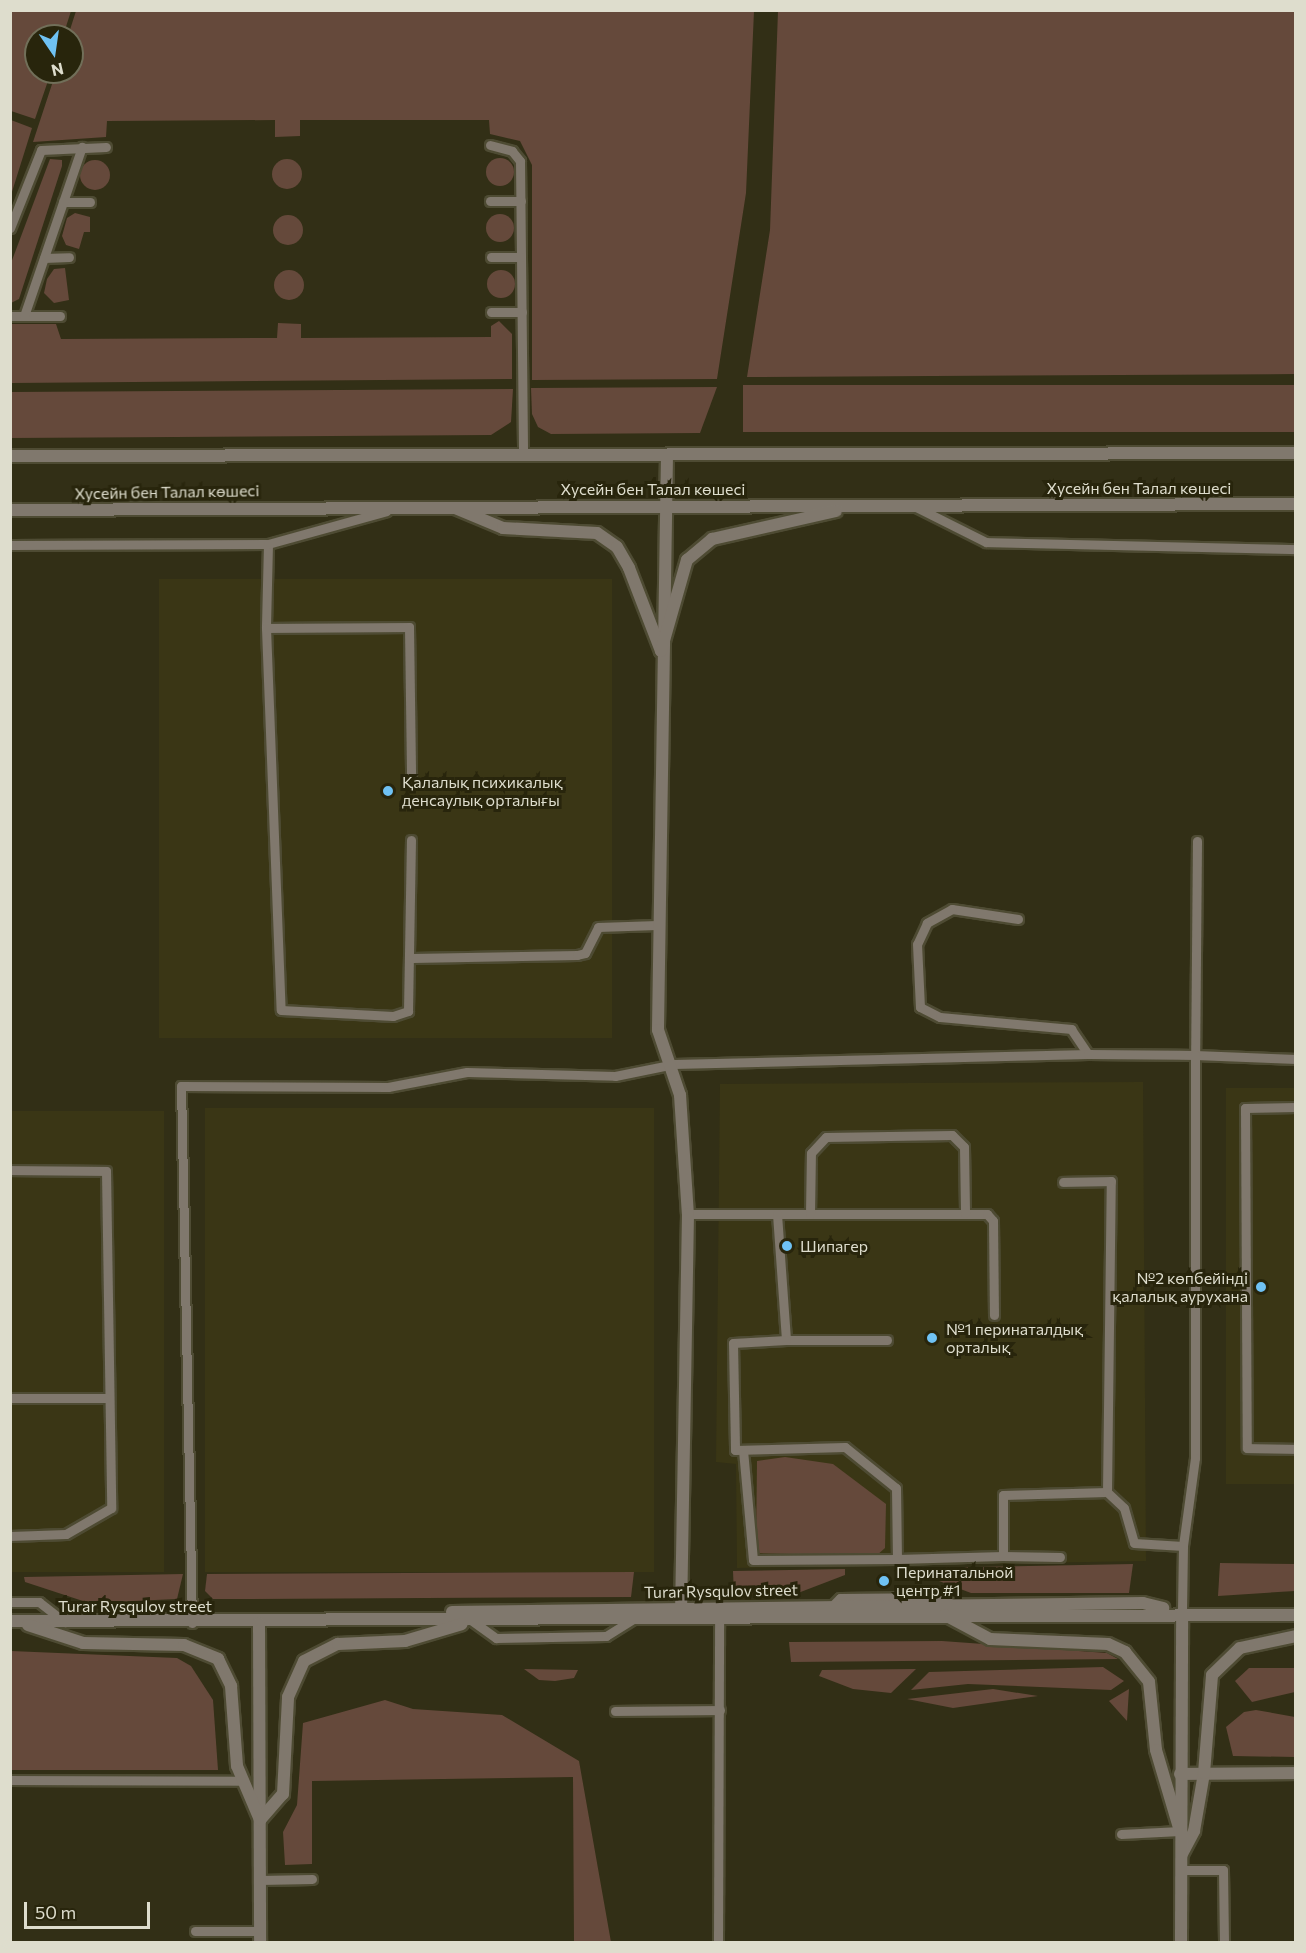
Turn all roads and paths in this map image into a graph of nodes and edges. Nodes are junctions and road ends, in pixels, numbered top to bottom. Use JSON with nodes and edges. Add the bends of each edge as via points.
{"nodes":[{"id":1,"x":490,"y":145,"type":"dead end"},
{"id":2,"x":82,"y":147,"type":"junction"},
{"id":3,"x":106,"y":147,"type":"dead end"},
{"id":4,"x":490,"y":201,"type":"dead end"},
{"id":5,"x":521,"y":201,"type":"junction"},
{"id":6,"x":63,"y":202,"type":"junction"},
{"id":7,"x":90,"y":202,"type":"dead end"},
{"id":8,"x":10,"y":228,"type":"edge"},
{"id":9,"x":69,"y":257,"type":"dead end"},
{"id":10,"x":491,"y":257,"type":"dead end"},
{"id":11,"x":522,"y":257,"type":"junction"},
{"id":12,"x":44,"y":258,"type":"junction"},
{"id":13,"x":491,"y":312,"type":"dead end"},
{"id":14,"x":522,"y":312,"type":"junction"},
{"id":15,"x":10,"y":316,"type":"edge"},
{"id":16,"x":24,"y":316,"type":"junction"},
{"id":17,"x":60,"y":316,"type":"dead end"},
{"id":18,"x":1296,"y":453,"type":"edge"},
{"id":19,"x":522,"y":455,"type":"junction"},
{"id":20,"x":667,"y":455,"type":"junction"},
{"id":21,"x":10,"y":456,"type":"edge"},
{"id":22,"x":1296,"y":504,"type":"edge"},
{"id":23,"x":666,"y":505,"type":"junction"},
{"id":24,"x":405,"y":506,"type":"junction"},
{"id":25,"x":450,"y":506,"type":"junction"},
{"id":26,"x":914,"y":506,"type":"junction"},
{"id":27,"x":857,"y":507,"type":"junction"},
{"id":28,"x":10,"y":510,"type":"edge"},
{"id":29,"x":268,"y":544,"type":"junction"},
{"id":30,"x":10,"y":545,"type":"edge"},
{"id":31,"x":1296,"y":549,"type":"edge"},
{"id":32,"x":266,"y":628,"type":"junction"},
{"id":33,"x":661,"y":651,"type":"junction"},
{"id":34,"x":411,"y":775,"type":"dead end"},
{"id":35,"x":411,"y":840,"type":"dead end"},
{"id":36,"x":1197,"y":842,"type":"dead end"},
{"id":37,"x":1018,"y":919,"type":"dead end"},
{"id":38,"x":657,"y":926,"type":"junction"},
{"id":39,"x":412,"y":958,"type":"junction"},
{"id":40,"x":1088,"y":1054,"type":"junction"},
{"id":41,"x":1195,"y":1055,"type":"junction"},
{"id":42,"x":1296,"y":1059,"type":"edge"},
{"id":43,"x":674,"y":1064,"type":"junction"},
{"id":44,"x":1296,"y":1107,"type":"edge"},
{"id":45,"x":10,"y":1170,"type":"edge"},
{"id":46,"x":1063,"y":1182,"type":"dead end"},
{"id":47,"x":965,"y":1213,"type":"junction"},
{"id":48,"x":687,"y":1214,"type":"junction"},
{"id":49,"x":777,"y":1214,"type":"junction"},
{"id":50,"x":810,"y":1214,"type":"junction"},
{"id":51,"x":994,"y":1315,"type":"dead end"},
{"id":52,"x":786,"y":1340,"type":"junction"},
{"id":53,"x":886,"y":1340,"type":"dead end"},
{"id":54,"x":10,"y":1398,"type":"edge"},
{"id":55,"x":106,"y":1398,"type":"junction"},
{"id":56,"x":1296,"y":1449,"type":"edge"},
{"id":57,"x":743,"y":1450,"type":"junction"},
{"id":58,"x":1107,"y":1492,"type":"junction"},
{"id":59,"x":10,"y":1536,"type":"edge"},
{"id":60,"x":1183,"y":1546,"type":"junction"},
{"id":61,"x":1003,"y":1556,"type":"junction"},
{"id":62,"x":1060,"y":1557,"type":"dead end"},
{"id":63,"x":897,"y":1559,"type":"junction"},
{"id":64,"x":10,"y":1602,"type":"edge"},
{"id":65,"x":681,"y":1608,"type":"junction"},
{"id":66,"x":949,"y":1610,"type":"junction"},
{"id":67,"x":1182,"y":1612,"type":"junction"},
{"id":68,"x":1296,"y":1615,"type":"edge"},
{"id":69,"x":635,"y":1618,"type":"junction"},
{"id":70,"x":719,"y":1618,"type":"junction"},
{"id":71,"x":471,"y":1620,"type":"junction"},
{"id":72,"x":15,"y":1621,"type":"edge"},
{"id":73,"x":65,"y":1622,"type":"junction"},
{"id":74,"x":192,"y":1623,"type":"junction"},
{"id":75,"x":260,"y":1623,"type":"junction"},
{"id":76,"x":1296,"y":1636,"type":"edge"},
{"id":77,"x":720,"y":1710,"type":"junction"},
{"id":78,"x":615,"y":1711,"type":"dead end"},
{"id":79,"x":1204,"y":1773,"type":"junction"},
{"id":80,"x":1296,"y":1773,"type":"edge"},
{"id":81,"x":1180,"y":1774,"type":"junction"},
{"id":82,"x":10,"y":1780,"type":"edge"},
{"id":83,"x":242,"y":1781,"type":"junction"},
{"id":84,"x":260,"y":1820,"type":"junction"},
{"id":85,"x":1180,"y":1831,"type":"junction"},
{"id":86,"x":1121,"y":1834,"type":"dead end"},
{"id":87,"x":1181,"y":1856,"type":"junction"},
{"id":88,"x":1181,"y":1870,"type":"junction"},
{"id":89,"x":312,"y":1879,"type":"dead end"},
{"id":90,"x":260,"y":1880,"type":"junction"},
{"id":91,"x":195,"y":1931,"type":"dead end"},
{"id":92,"x":260,"y":1937,"type":"edge"},
{"id":93,"x":718,"y":1942,"type":"edge"},
{"id":94,"x":1181,"y":1942,"type":"edge"},
{"id":95,"x":1224,"y":1942,"type":"edge"}],
"edges":[{"from":1,"to":5,"type":"lane","via":[[517,156]]},
{"from":2,"to":3,"type":"lane"},
{"from":2,"to":6,"type":"lane"},
{"from":2,"to":8,"type":"lane","via":[[47,148],[37,154]]},
{"from":4,"to":5,"type":"lane"},
{"from":5,"to":11,"type":"lane"},
{"from":6,"to":7,"type":"lane"},
{"from":6,"to":12,"type":"lane"},
{"from":9,"to":12,"type":"lane"},
{"from":10,"to":11,"type":"lane"},
{"from":11,"to":14,"type":"lane"},
{"from":12,"to":16,"type":"lane"},
{"from":13,"to":14,"type":"lane"},
{"from":14,"to":19,"type":"lane"},
{"from":15,"to":16,"type":"lane"},
{"from":16,"to":17,"type":"lane"},
{"from":18,"to":20,"type":"street","name":"Хусейн бен Талал көшесі"},
{"from":19,"to":20,"type":"street","name":"Хусейн бен Талал көшесі"},
{"from":19,"to":21,"type":"street","name":"Хусейн бен Талал көшесі"},
{"from":20,"to":23,"type":"street"},
{"from":22,"to":26,"type":"street","name":"Хусейн бен Талал көшесі"},
{"from":23,"to":25,"type":"street","name":"Хусейн бен Талал көшесі"},
{"from":23,"to":27,"type":"street","name":"Хусейн бен Талал көшесі"},
{"from":23,"to":33,"type":"street"},
{"from":24,"to":25,"type":"street","name":"Хусейн бен Талал көшесі"},
{"from":24,"to":28,"type":"street","name":"Хусейн бен Талал көшесі"},
{"from":24,"to":29,"type":"lane"},
{"from":25,"to":33,"type":"street","via":[[503,528],[597,533],[617,547],[629,568]]},
{"from":26,"to":27,"type":"street","name":"Хусейн бен Талал көшесі"},
{"from":26,"to":31,"type":"lane","via":[[986,542]]},
{"from":27,"to":33,"type":"street","via":[[712,539],[687,560]]},
{"from":29,"to":30,"type":"lane"},
{"from":29,"to":32,"type":"lane"},
{"from":32,"to":34,"type":"lane","via":[[409,627]]},
{"from":32,"to":39,"type":"lane","via":[[280,1010],[287,1014],[402,1014],[410,1004]]},
{"from":33,"to":38,"type":"street"},
{"from":35,"to":39,"type":"lane"},
{"from":36,"to":41,"type":"lane"},
{"from":37,"to":40,"type":"lane","via":[[952,909],[927,923],[917,945],[920,1007],[940,1017],[1071,1029]]},
{"from":38,"to":39,"type":"lane","via":[[598,927],[585,953],[577,955]]},
{"from":38,"to":43,"type":"street","via":[[658,1030]]},
{"from":40,"to":41,"type":"lane"},
{"from":40,"to":43,"type":"lane"},
{"from":41,"to":42,"type":"lane"},
{"from":41,"to":60,"type":"lane","via":[[1195,1458]]},
{"from":43,"to":48,"type":"street"},
{"from":43,"to":74,"type":"lane","via":[[615,1076],[467,1072],[388,1087],[181,1086]]},
{"from":44,"to":56,"type":"lane","via":[[1245,1108],[1245,1131],[1246,1448]]},
{"from":45,"to":55,"type":"lane","via":[[106,1171]]},
{"from":46,"to":58,"type":"lane","via":[[1110,1181]]},
{"from":47,"to":50,"type":"lane"},
{"from":47,"to":50,"type":"lane","via":[[964,1147],[952,1135],[826,1137],[811,1153]]},
{"from":47,"to":51,"type":"lane","via":[[987,1214],[993,1221]]},
{"from":48,"to":49,"type":"lane"},
{"from":48,"to":65,"type":"street"},
{"from":49,"to":50,"type":"lane"},
{"from":49,"to":52,"type":"lane"},
{"from":52,"to":53,"type":"lane"},
{"from":52,"to":57,"type":"lane","via":[[733,1343],[735,1450]]},
{"from":54,"to":55,"type":"lane"},
{"from":55,"to":59,"type":"lane","via":[[111,1508],[66,1534]]},
{"from":57,"to":63,"type":"lane","via":[[845,1447],[868,1461],[896,1488]]},
{"from":57,"to":63,"type":"lane","via":[[753,1560]]},
{"from":58,"to":60,"type":"lane","via":[[1124,1508],[1134,1543]]},
{"from":58,"to":61,"type":"lane","via":[[1003,1495]]},
{"from":60,"to":67,"type":"lane"},
{"from":61,"to":62,"type":"lane"},
{"from":61,"to":63,"type":"lane"},
{"from":64,"to":73,"type":"lane","via":[[39,1602]]},
{"from":65,"to":66,"type":"street","name":"Turar Rysqulov street","via":[[832,1606]]},
{"from":65,"to":75,"type":"street","name":"Turar Rysqulov street","via":[[291,1615]]},
{"from":66,"to":67,"type":"street","name":"Turar Rysqulov street"},
{"from":66,"to":70,"type":"street","name":"Turar Rysqulov street"},
{"from":66,"to":85,"type":"street","via":[[990,1639],[1108,1644],[1125,1652],[1149,1682],[1156,1750]]},
{"from":67,"to":68,"type":"street","name":"Turar Rysqulov street"},
{"from":67,"to":81,"type":"street"},
{"from":69,"to":70,"type":"street","name":"Turar Rysqulov street"},
{"from":69,"to":71,"type":"street","name":"Turar Rysqulov street"},
{"from":69,"to":71,"type":"lane","via":[[606,1636],[496,1638]]},
{"from":70,"to":77,"type":"lane"},
{"from":71,"to":75,"type":"street","name":"Turar Rysqulov street"},
{"from":71,"to":84,"type":"street","via":[[405,1641],[338,1644],[304,1661],[288,1697],[283,1794]]},
{"from":72,"to":73,"type":"street","name":"Turar Rysqulov street"},
{"from":72,"to":83,"type":"street","via":[[83,1643],[184,1645],[212,1655],[231,1686]]},
{"from":73,"to":74,"type":"street","name":"Turar Rysqulov street"},
{"from":74,"to":75,"type":"street","name":"Turar Rysqulov street"},
{"from":75,"to":84,"type":"street"},
{"from":76,"to":79,"type":"street","via":[[1240,1648],[1212,1675]]},
{"from":77,"to":78,"type":"lane"},
{"from":77,"to":93,"type":"lane"},
{"from":79,"to":80,"type":"street"},
{"from":79,"to":81,"type":"street"},
{"from":79,"to":87,"type":"street","via":[[1194,1831]]},
{"from":81,"to":85,"type":"street"},
{"from":82,"to":83,"type":"lane"},
{"from":83,"to":84,"type":"street"},
{"from":84,"to":90,"type":"street"},
{"from":85,"to":86,"type":"lane"},
{"from":85,"to":87,"type":"street"},
{"from":87,"to":88,"type":"street"},
{"from":88,"to":94,"type":"street"},
{"from":88,"to":95,"type":"lane","via":[[1223,1870]]},
{"from":89,"to":90,"type":"lane"},
{"from":90,"to":92,"type":"street"},
{"from":91,"to":92,"type":"lane"}]}
